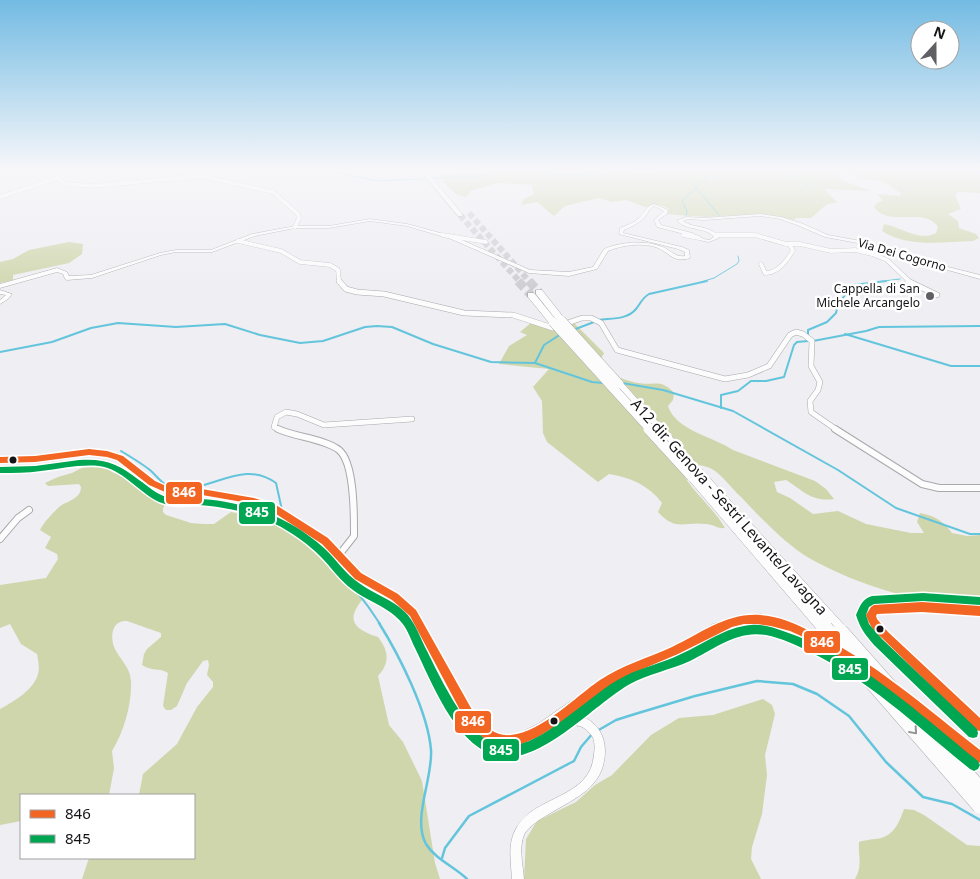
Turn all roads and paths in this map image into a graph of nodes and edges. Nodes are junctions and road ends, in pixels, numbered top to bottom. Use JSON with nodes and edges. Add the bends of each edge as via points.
{"nodes":[{"id":1,"x":293,"y":210,"type":"edge"},
{"id":2,"x":458,"y":210,"type":"edge"},
{"id":3,"x":464,"y":210,"type":"edge"},
{"id":4,"x":647,"y":210,"type":"edge"},
{"id":5,"x":666,"y":210,"type":"edge"},
{"id":6,"x":468,"y":213,"type":"tunnel mouth"},
{"id":7,"x":460,"y":214,"type":"tunnel mouth"},
{"id":8,"x":295,"y":226,"type":"junction"},
{"id":9,"x":438,"y":235,"type":"junction"},
{"id":10,"x":683,"y":235,"type":"dead end"},
{"id":11,"x":716,"y":235,"type":"junction"},
{"id":12,"x":699,"y":238,"type":"junction"},
{"id":13,"x":238,"y":241,"type":"junction"},
{"id":14,"x":486,"y":242,"type":"dead end"},
{"id":15,"x":789,"y":244,"type":"junction"},
{"id":16,"x":761,"y":264,"type":"dead end"},
{"id":17,"x":980,"y":276,"type":"edge"},
{"id":18,"x":0,"y":286,"type":"edge"},
{"id":19,"x":0,"y":292,"type":"edge"},
{"id":20,"x":535,"y":294,"type":"tunnel mouth"},
{"id":21,"x":937,"y":295,"type":"dead end"},
{"id":22,"x":0,"y":302,"type":"edge"},
{"id":23,"x":412,"y":420,"type":"dead end"},
{"id":24,"x":0,"y":460,"type":"edge"},
{"id":25,"x":696,"y":474,"type":"junction"},
{"id":26,"x":980,"y":488,"type":"edge"},
{"id":27,"x":29,"y":510,"type":"dead end"},
{"id":28,"x":0,"y":539,"type":"edge"},
{"id":29,"x":340,"y":555,"type":"junction"},
{"id":30,"x":980,"y":611,"type":"edge"},
{"id":31,"x":980,"y":726,"type":"edge"},
{"id":32,"x":542,"y":728,"type":"junction"},
{"id":33,"x":980,"y":757,"type":"edge"},
{"id":34,"x":980,"y":789,"type":"edge"},
{"id":35,"x":980,"y":806,"type":"edge"},
{"id":36,"x":518,"y":879,"type":"edge"}],
"edges":[{"from":1,"to":8,"type":"street","via":[[299,218]]},
{"from":2,"to":7,"type":"highway"},
{"from":3,"to":6,"type":"highway"},
{"from":4,"to":9,"type":"street","via":[[642,218],[622,230],[621,234],[680,248],[687,251],[688,257],[672,257],[661,247],[650,244],[610,248],[595,268],[558,275],[529,271],[489,252]]},
{"from":5,"to":12,"type":"street","via":[[656,220],[659,226]]},
{"from":8,"to":9,"type":"street","via":[[330,227],[370,220],[407,225]]},
{"from":8,"to":13,"type":"street"},
{"from":9,"to":14,"type":"street"},
{"from":10,"to":12,"type":"street"},
{"from":11,"to":12,"type":"street","via":[[717,238],[709,241]]},
{"from":11,"to":15,"type":"street","via":[[755,235]]},
{"from":11,"to":17,"type":"street","name":"Via Dei Cogorno","via":[[680,221],[760,214],[781,218],[827,236],[864,243]]},
{"from":13,"to":18,"type":"street","via":[[212,251],[160,254],[92,276],[67,278],[58,270]]},
{"from":13,"to":26,"type":"street","via":[[281,251],[300,262],[330,265],[338,270],[338,283],[357,292],[404,298],[464,313],[513,315],[553,328],[591,318],[601,324],[617,350],[725,379],[770,366],[787,336],[802,335],[812,341],[812,366],[820,382],[810,401],[811,412],[816,417],[922,484],[939,488]]},
{"from":15,"to":16,"type":"street","via":[[793,250],[788,261],[775,271],[765,273]]},
{"from":15,"to":21,"type":"street","via":[[831,252],[855,250],[881,257],[907,281]]},
{"from":19,"to":22,"type":"street","via":[[8,294]]},
{"from":20,"to":25,"type":"highway","bridge":true},
{"from":23,"to":29,"type":"street","via":[[324,425],[288,412],[275,418],[273,424],[280,430],[338,449],[346,458],[354,536]]},
{"from":24,"to":29,"type":"street","via":[[89,452],[112,455],[152,483],[174,493],[202,492],[273,507]]},
{"from":25,"to":34,"type":"highway","name":"A12 dir. Genova - Sestri Levante/Lavagna","bridge":true},
{"from":25,"to":35,"type":"highway","one_way":true,"bridge":true},
{"from":27,"to":28,"type":"street"},
{"from":29,"to":32,"type":"street","via":[[358,576],[395,597],[413,613],[480,730],[500,741],[517,740]]},
{"from":30,"to":31,"type":"street","via":[[922,607],[874,610],[871,615],[884,635]]},
{"from":32,"to":33,"type":"street","via":[[614,676],[686,646],[716,627],[761,618],[782,623],[823,643],[876,675]]},
{"from":32,"to":36,"type":"street","via":[[583,722],[593,729],[601,750],[599,764],[591,779],[571,797],[531,819],[522,828],[516,839]]}]}
